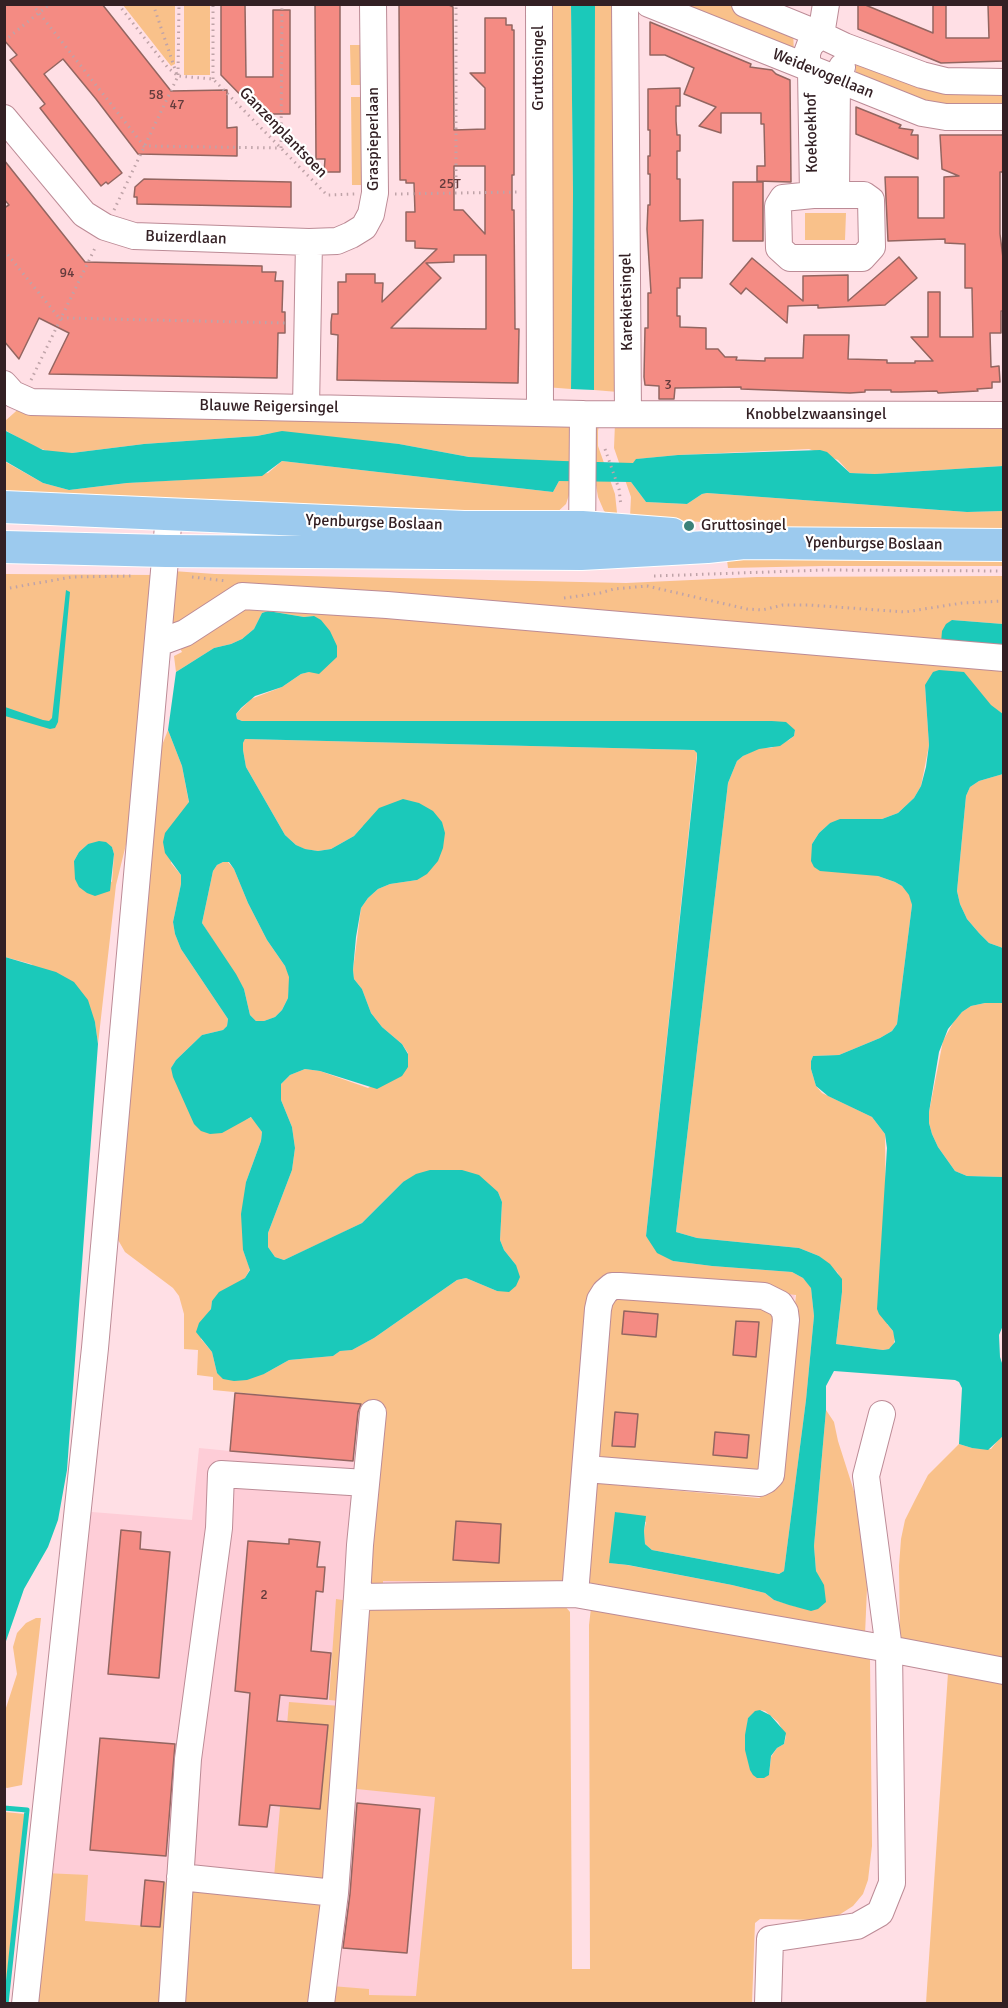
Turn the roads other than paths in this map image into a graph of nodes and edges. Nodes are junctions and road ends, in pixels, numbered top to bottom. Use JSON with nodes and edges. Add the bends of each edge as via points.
{"nodes":[{"id":1,"x":373,"y":4,"type":"edge"},
{"id":2,"x":539,"y":4,"type":"edge"},
{"id":3,"x":625,"y":4,"type":"edge"},
{"id":4,"x":649,"y":4,"type":"edge"},
{"id":5,"x":745,"y":4,"type":"edge"},
{"id":6,"x":826,"y":4,"type":"edge"},
{"id":7,"x":821,"y":35,"type":"junction"},
{"id":8,"x":844,"y":46,"type":"junction"},
{"id":9,"x":812,"y":70,"type":"junction"},
{"id":10,"x":837,"y":80,"type":"junction"},
{"id":11,"x":1004,"y":82,"type":"edge"},
{"id":12,"x":1004,"y":117,"type":"edge"},
{"id":13,"x":4,"y":118,"type":"edge"},
{"id":14,"x":309,"y":242,"type":"junction"},
{"id":15,"x":13,"y":392,"type":"edge"},
{"id":16,"x":306,"y":408,"type":"junction"},
{"id":17,"x":540,"y":412,"type":"junction"},
{"id":18,"x":583,"y":414,"type":"junction"},
{"id":19,"x":628,"y":414,"type":"junction"},
{"id":20,"x":1004,"y":415,"type":"edge"},
{"id":21,"x":4,"y":507,"type":"edge"},
{"id":22,"x":169,"y":515,"type":"junction"},
{"id":23,"x":582,"y":528,"type":"junction"},
{"id":24,"x":1004,"y":545,"type":"edge"},
{"id":25,"x":4,"y":547,"type":"edge"},
{"id":26,"x":175,"y":563,"type":"junction"},
{"id":27,"x":158,"y":643,"type":"junction"},
{"id":28,"x":1004,"y":658,"type":"edge"},
{"id":29,"x":373,"y":1413,"type":"dead end"},
{"id":30,"x":882,"y":1414,"type":"dead end"},
{"id":31,"x":586,"y":1469,"type":"junction"},
{"id":32,"x":366,"y":1483,"type":"junction"},
{"id":33,"x":575,"y":1594,"type":"junction"},
{"id":34,"x":357,"y":1597,"type":"junction"},
{"id":35,"x":889,"y":1649,"type":"junction"},
{"id":36,"x":1004,"y":1671,"type":"edge"},
{"id":37,"x":180,"y":1876,"type":"junction"},
{"id":38,"x":334,"y":1893,"type":"junction"},
{"id":39,"x":25,"y":2004,"type":"edge"},
{"id":40,"x":172,"y":2004,"type":"edge"},
{"id":41,"x":321,"y":2004,"type":"edge"},
{"id":42,"x":768,"y":2004,"type":"edge"}],
"edges":[{"from":1,"to":14,"type":"street","name":"Graspieperlaan","via":[[375,194],[371,214],[364,227],[351,235],[337,241]]},
{"from":2,"to":17,"type":"street","name":"Gruttosingel"},
{"from":3,"to":19,"type":"street","name":"Karekietsingel"},
{"from":4,"to":9,"type":"street","name":"Weidevogellaan"},
{"from":5,"to":7,"type":"street","name":"Weidevogellaan"},
{"from":6,"to":7,"type":"street"},
{"from":7,"to":8,"type":"street","name":"Weidevogellaan"},
{"from":7,"to":9,"type":"street","via":[[807,53]]},
{"from":8,"to":10,"type":"street"},
{"from":8,"to":11,"type":"street","name":"Weidevogellaan","via":[[935,79]]},
{"from":9,"to":10,"type":"street","name":"Weidevogellaan"},
{"from":9,"to":10,"type":"street","name":"Koekoekhof","via":[[825,195]]},
{"from":10,"to":12,"type":"street","name":"Weidevogellaan","via":[[935,116]]},
{"from":13,"to":14,"type":"street","name":"Buizerdlaan","via":[[84,214],[105,227],[134,236]]},
{"from":14,"to":16,"type":"street"},
{"from":15,"to":16,"type":"street","name":"Blauwe Reigersingel","via":[[31,402]]},
{"from":16,"to":17,"type":"street","name":"Blauwe Reigersingel"},
{"from":17,"to":18,"type":"street"},
{"from":18,"to":19,"type":"street"},
{"from":18,"to":23,"type":"street","via":[[594,449]]},
{"from":19,"to":20,"type":"street","name":"Knobbelzwaansingel"},
{"from":21,"to":22,"type":"main road","name":"Ypenburgse Boslaan"},
{"from":22,"to":23,"type":"main road","name":"Ypenburgse Boslaan"},
{"from":22,"to":26,"type":"street"},
{"from":23,"to":24,"type":"main road","name":"Ypenburgse Boslaan","via":[[685,549],[744,543]]},
{"from":23,"to":26,"type":"main road","name":"Ypenburgse Boslaan"},
{"from":25,"to":26,"type":"main road","name":"Ypenburgse Boslaan"},
{"from":26,"to":27,"type":"street"},
{"from":27,"to":28,"type":"street","via":[[185,633],[242,596]]},
{"from":27,"to":39,"type":"street","via":[[95,1348]]},
{"from":29,"to":32,"type":"street"},
{"from":30,"to":35,"type":"street","via":[[866,1476]]},
{"from":31,"to":31,"type":"street","via":[[760,1484],[766,1480],[771,1474],[786,1320],[780,1304],[764,1296],[612,1286],[598,1308]]},
{"from":31,"to":33,"type":"street"},
{"from":32,"to":34,"type":"street"},
{"from":32,"to":37,"type":"street","via":[[221,1474],[219,1528],[188,1759]]},
{"from":33,"to":34,"type":"street"},
{"from":33,"to":35,"type":"street"},
{"from":34,"to":38,"type":"street"},
{"from":35,"to":36,"type":"street"},
{"from":35,"to":42,"type":"street","via":[[892,1883],[880,1913],[857,1926],[770,1939]]},
{"from":37,"to":38,"type":"street"},
{"from":37,"to":40,"type":"street"},
{"from":38,"to":41,"type":"street"}]}
